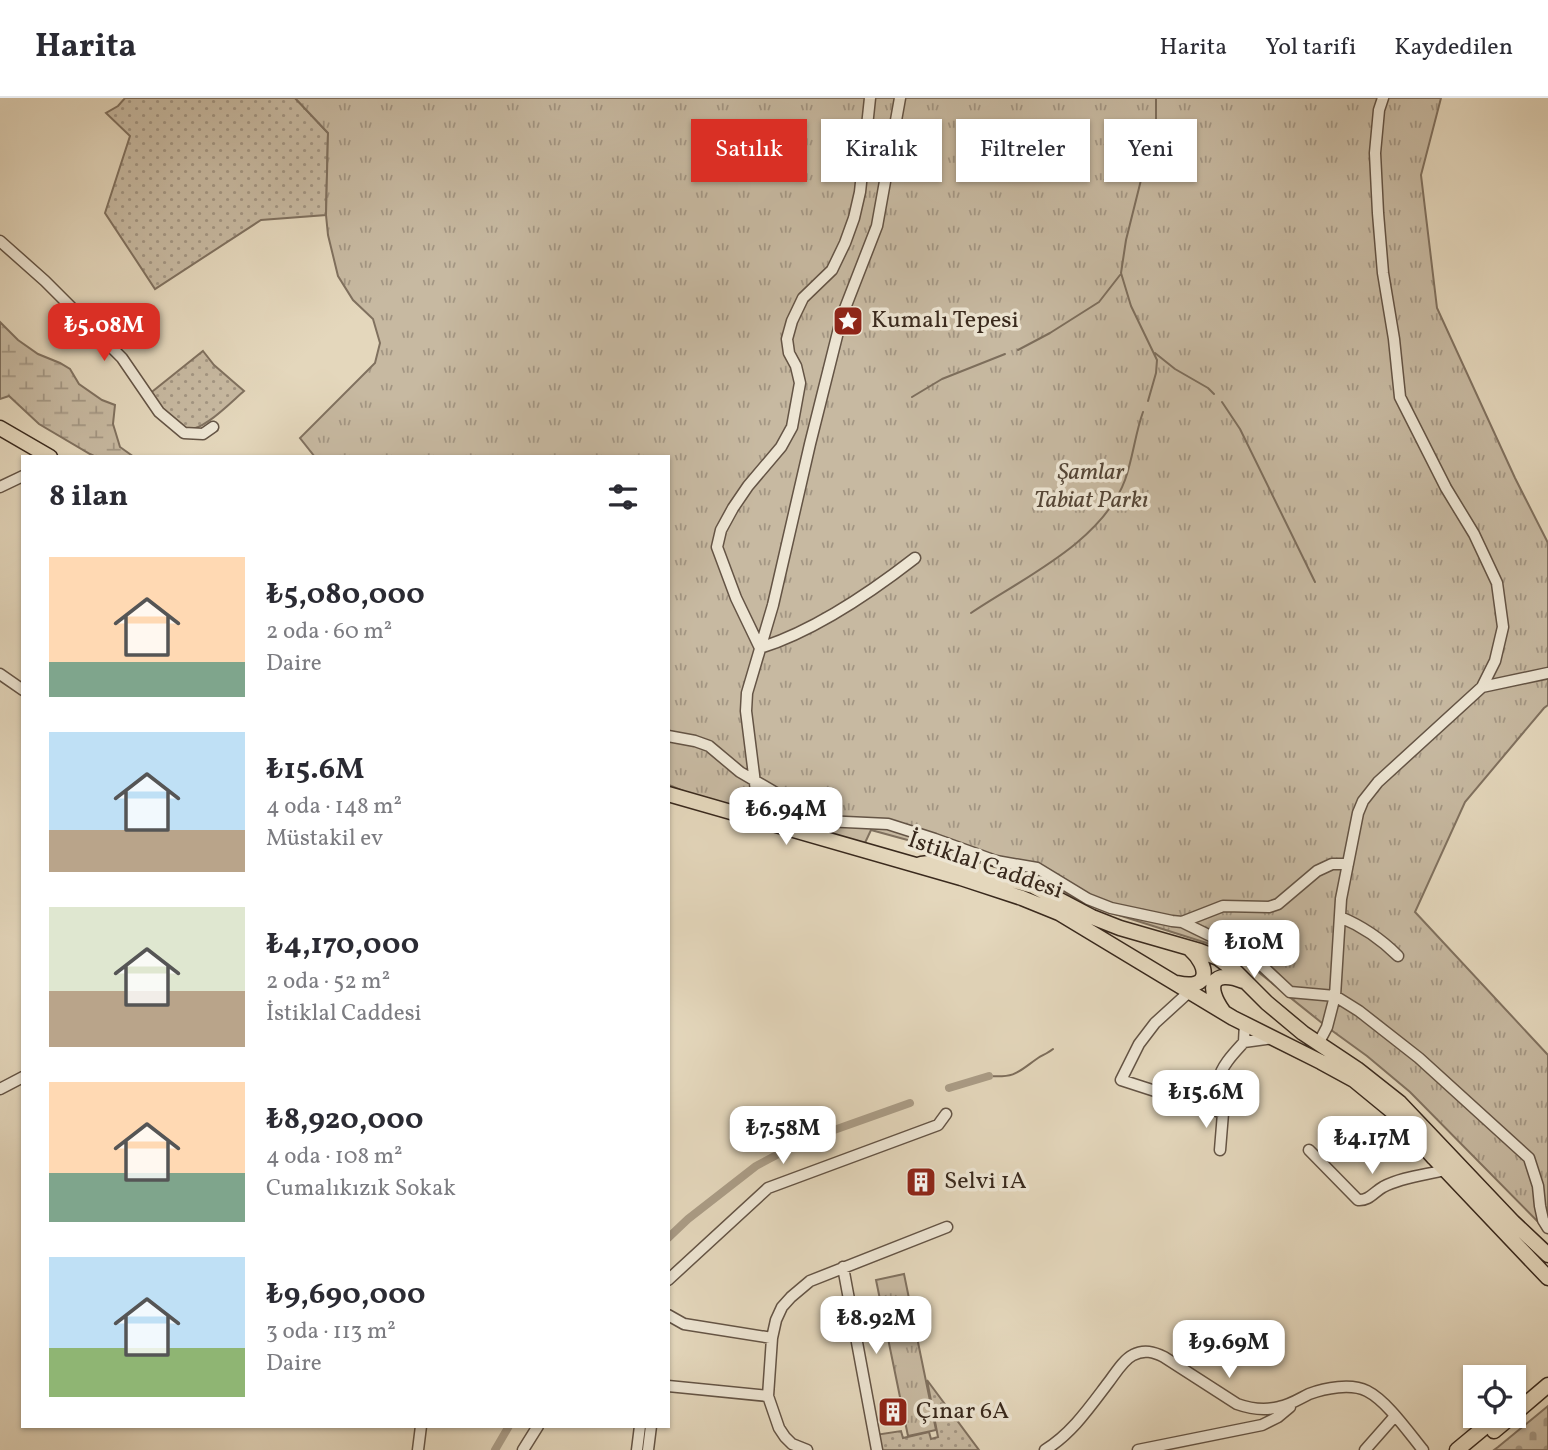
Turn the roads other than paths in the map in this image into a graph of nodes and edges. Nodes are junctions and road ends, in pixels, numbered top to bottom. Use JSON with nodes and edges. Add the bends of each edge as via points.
{"nodes":[{"id":1,"x":870,"y":98,"type":"edge"},
{"id":2,"x":900,"y":98,"type":"edge"},
{"id":3,"x":1383,"y":98,"type":"edge"},
{"id":4,"x":0,"y":240,"type":"edge"},
{"id":5,"x":213,"y":427,"type":"dead end"},
{"id":6,"x":0,"y":428,"type":"edge"},
{"id":7,"x":47,"y":455,"type":"edge"},
{"id":8,"x":21,"y":477,"type":"edge"},
{"id":9,"x":0,"y":487,"type":"edge"},
{"id":10,"x":915,"y":558,"type":"dead end"},
{"id":11,"x":760,"y":648,"type":"junction"},
{"id":12,"x":1548,"y":673,"type":"edge"},
{"id":13,"x":0,"y":674,"type":"edge"},
{"id":14,"x":1482,"y":687,"type":"junction"},
{"id":15,"x":21,"y":689,"type":"edge"},
{"id":16,"x":670,"y":736,"type":"edge"},
{"id":17,"x":755,"y":780,"type":"junction"},
{"id":18,"x":670,"y":795,"type":"edge"},
{"id":19,"x":756,"y":820,"type":"junction"},
{"id":20,"x":1348,"y":864,"type":"junction"},
{"id":21,"x":913,"y":865,"type":"junction"},
{"id":22,"x":1340,"y":917,"type":"junction"},
{"id":23,"x":1182,"y":922,"type":"junction"},
{"id":24,"x":1190,"y":948,"type":"junction"},
{"id":25,"x":1398,"y":956,"type":"dead end"},
{"id":26,"x":1245,"y":981,"type":"junction"},
{"id":27,"x":1172,"y":982,"type":"junction"},
{"id":28,"x":1188,"y":992,"type":"junction"},
{"id":29,"x":1335,"y":996,"type":"junction"},
{"id":30,"x":1224,"y":1013,"type":"junction"},
{"id":31,"x":1245,"y":1024,"type":"junction"},
{"id":32,"x":1273,"y":1038,"type":"junction"},
{"id":33,"x":1244,"y":1042,"type":"junction"},
{"id":34,"x":1318,"y":1044,"type":"junction"},
{"id":35,"x":21,"y":1078,"type":"edge"},
{"id":36,"x":0,"y":1089,"type":"edge"},
{"id":37,"x":1223,"y":1113,"type":"junction"},
{"id":38,"x":946,"y":1114,"type":"dead end"},
{"id":39,"x":1220,"y":1150,"type":"dead end"},
{"id":40,"x":1309,"y":1150,"type":"dead end"},
{"id":41,"x":1445,"y":1170,"type":"junction"},
{"id":42,"x":947,"y":1227,"type":"dead end"},
{"id":43,"x":1548,"y":1228,"type":"edge"},
{"id":44,"x":1548,"y":1255,"type":"edge"},
{"id":45,"x":843,"y":1267,"type":"junction"},
{"id":46,"x":670,"y":1278,"type":"edge"},
{"id":47,"x":1548,"y":1278,"type":"edge"},
{"id":48,"x":670,"y":1316,"type":"edge"},
{"id":49,"x":772,"y":1338,"type":"junction"},
{"id":50,"x":1548,"y":1374,"type":"edge"},
{"id":51,"x":1548,"y":1385,"type":"edge"},
{"id":52,"x":670,"y":1386,"type":"edge"},
{"id":53,"x":1526,"y":1393,"type":"edge"},
{"id":54,"x":768,"y":1396,"type":"junction"},
{"id":55,"x":1294,"y":1402,"type":"junction"},
{"id":56,"x":1526,"y":1404,"type":"edge"},
{"id":57,"x":1395,"y":1416,"type":"junction"},
{"id":58,"x":421,"y":1428,"type":"edge"},
{"id":59,"x":537,"y":1428,"type":"edge"},
{"id":60,"x":640,"y":1428,"type":"edge"},
{"id":61,"x":651,"y":1428,"type":"edge"},
{"id":62,"x":1484,"y":1428,"type":"edge"},
{"id":63,"x":1497,"y":1428,"type":"edge"},
{"id":64,"x":787,"y":1440,"type":"junction"},
{"id":65,"x":418,"y":1450,"type":"edge"},
{"id":66,"x":523,"y":1450,"type":"edge"},
{"id":67,"x":637,"y":1450,"type":"edge"},
{"id":68,"x":648,"y":1450,"type":"edge"},
{"id":69,"x":779,"y":1450,"type":"edge"},
{"id":70,"x":807,"y":1450,"type":"edge"},
{"id":71,"x":877,"y":1450,"type":"edge"},
{"id":72,"x":1045,"y":1450,"type":"edge"},
{"id":73,"x":1138,"y":1450,"type":"edge"},
{"id":74,"x":1365,"y":1450,"type":"edge"},
{"id":75,"x":1423,"y":1450,"type":"edge"},
{"id":76,"x":1457,"y":1450,"type":"edge"},
{"id":77,"x":1471,"y":1450,"type":"edge"}],
"edges":[{"from":1,"to":11,"type":"street","via":[[854,218],[831,270],[803,299],[787,339],[800,383],[792,427],[733,508],[717,547]]},
{"from":2,"to":11,"type":"street","via":[[877,226],[842,316]]},
{"from":3,"to":14,"type":"street","via":[[1375,153],[1378,213],[1400,397],[1497,583],[1503,627]]},
{"from":4,"to":5,"type":"street","via":[[122,358],[159,412],[184,433],[203,434]]},
{"from":6,"to":7,"type":"main road"},
{"from":8,"to":9,"type":"street"},
{"from":10,"to":11,"type":"street","via":[[812,626]]},
{"from":11,"to":17,"type":"street","via":[[746,710]]},
{"from":12,"to":14,"type":"street"},
{"from":13,"to":15,"type":"street"},
{"from":14,"to":20,"type":"street","via":[[1363,801]]},
{"from":16,"to":17,"type":"street","via":[[709,747]]},
{"from":17,"to":19,"type":"street"},
{"from":17,"to":23,"type":"street","via":[[824,821],[888,824],[996,862],[1037,868],[1111,908]]},
{"from":18,"to":19,"type":"main road","name":"İstiklal Caddesi"},
{"from":19,"to":21,"type":"main road","name":"İstiklal Caddesi"},
{"from":20,"to":22,"type":"street"},
{"from":20,"to":23,"type":"street","via":[[1332,864],[1317,871],[1278,904],[1223,906]]},
{"from":21,"to":24,"type":"main road","name":"İstiklal Caddesi","via":[[945,861],[1033,886],[1092,917]]},
{"from":21,"to":27,"type":"main road","name":"İstiklal Caddesi","via":[[1059,913]]},
{"from":22,"to":25,"type":"street","via":[[1385,942]]},
{"from":22,"to":29,"type":"street"},
{"from":23,"to":29,"type":"street","via":[[1258,962],[1290,992]]},
{"from":24,"to":26,"type":"main road","name":"İstiklal Caddesi","via":[[1218,958]]},
{"from":24,"to":27,"type":"main road","via":[[1200,958],[1203,977],[1192,985]]},
{"from":26,"to":30,"type":"main road","via":[[1225,977],[1213,984],[1212,992]]},
{"from":26,"to":34,"type":"main road","name":"İstiklal Caddesi"},
{"from":27,"to":28,"type":"main road","name":"İstiklal Caddesi"},
{"from":28,"to":30,"type":"main road","name":"İstiklal Caddesi"},
{"from":28,"to":37,"type":"street","via":[[1139,1044],[1121,1080]]},
{"from":29,"to":34,"type":"street"},
{"from":29,"to":43,"type":"street","via":[[1419,1058],[1529,1158]]},
{"from":30,"to":31,"type":"main road","name":"İstiklal Caddesi"},
{"from":31,"to":32,"type":"main road","name":"İstiklal Caddesi"},
{"from":31,"to":33,"type":"street"},
{"from":32,"to":33,"type":"street"},
{"from":32,"to":41,"type":"main road","name":"İstiklal Caddesi","via":[[1354,1080],[1393,1112]]},
{"from":33,"to":37,"type":"street","via":[[1219,1080]]},
{"from":34,"to":44,"type":"main road","name":"İstiklal Caddesi","via":[[1400,1103]]},
{"from":35,"to":36,"type":"street"},
{"from":37,"to":39,"type":"street"},
{"from":38,"to":46,"type":"street","via":[[938,1125],[768,1188]]},
{"from":40,"to":41,"type":"street","via":[[1358,1200],[1398,1182]]},
{"from":41,"to":47,"type":"main road","name":"İstiklal Caddesi"},
{"from":42,"to":45,"type":"street"},
{"from":45,"to":49,"type":"street","via":[[810,1281],[790,1297],[776,1320]]},
{"from":45,"to":71,"type":"street"},
{"from":48,"to":49,"type":"street","via":[[684,1324]]},
{"from":49,"to":54,"type":"street"},
{"from":50,"to":53,"type":"main road"},
{"from":51,"to":56,"type":"main road"},
{"from":52,"to":54,"type":"street"},
{"from":54,"to":64,"type":"street"},
{"from":55,"to":57,"type":"street","via":[[1322,1390],[1356,1387],[1376,1396]]},
{"from":55,"to":72,"type":"street","via":[[1250,1409],[1164,1357],[1142,1352],[1128,1358],[1078,1423]]},
{"from":55,"to":73,"type":"street","via":[[1262,1426]]},
{"from":57,"to":74,"type":"street"},
{"from":57,"to":75,"type":"street"},
{"from":58,"to":65,"type":"street"},
{"from":59,"to":66,"type":"street"},
{"from":60,"to":67,"type":"street"},
{"from":61,"to":68,"type":"street"},
{"from":62,"to":76,"type":"main road"},
{"from":63,"to":77,"type":"main road"},
{"from":64,"to":69,"type":"street"},
{"from":64,"to":70,"type":"street"}]}
